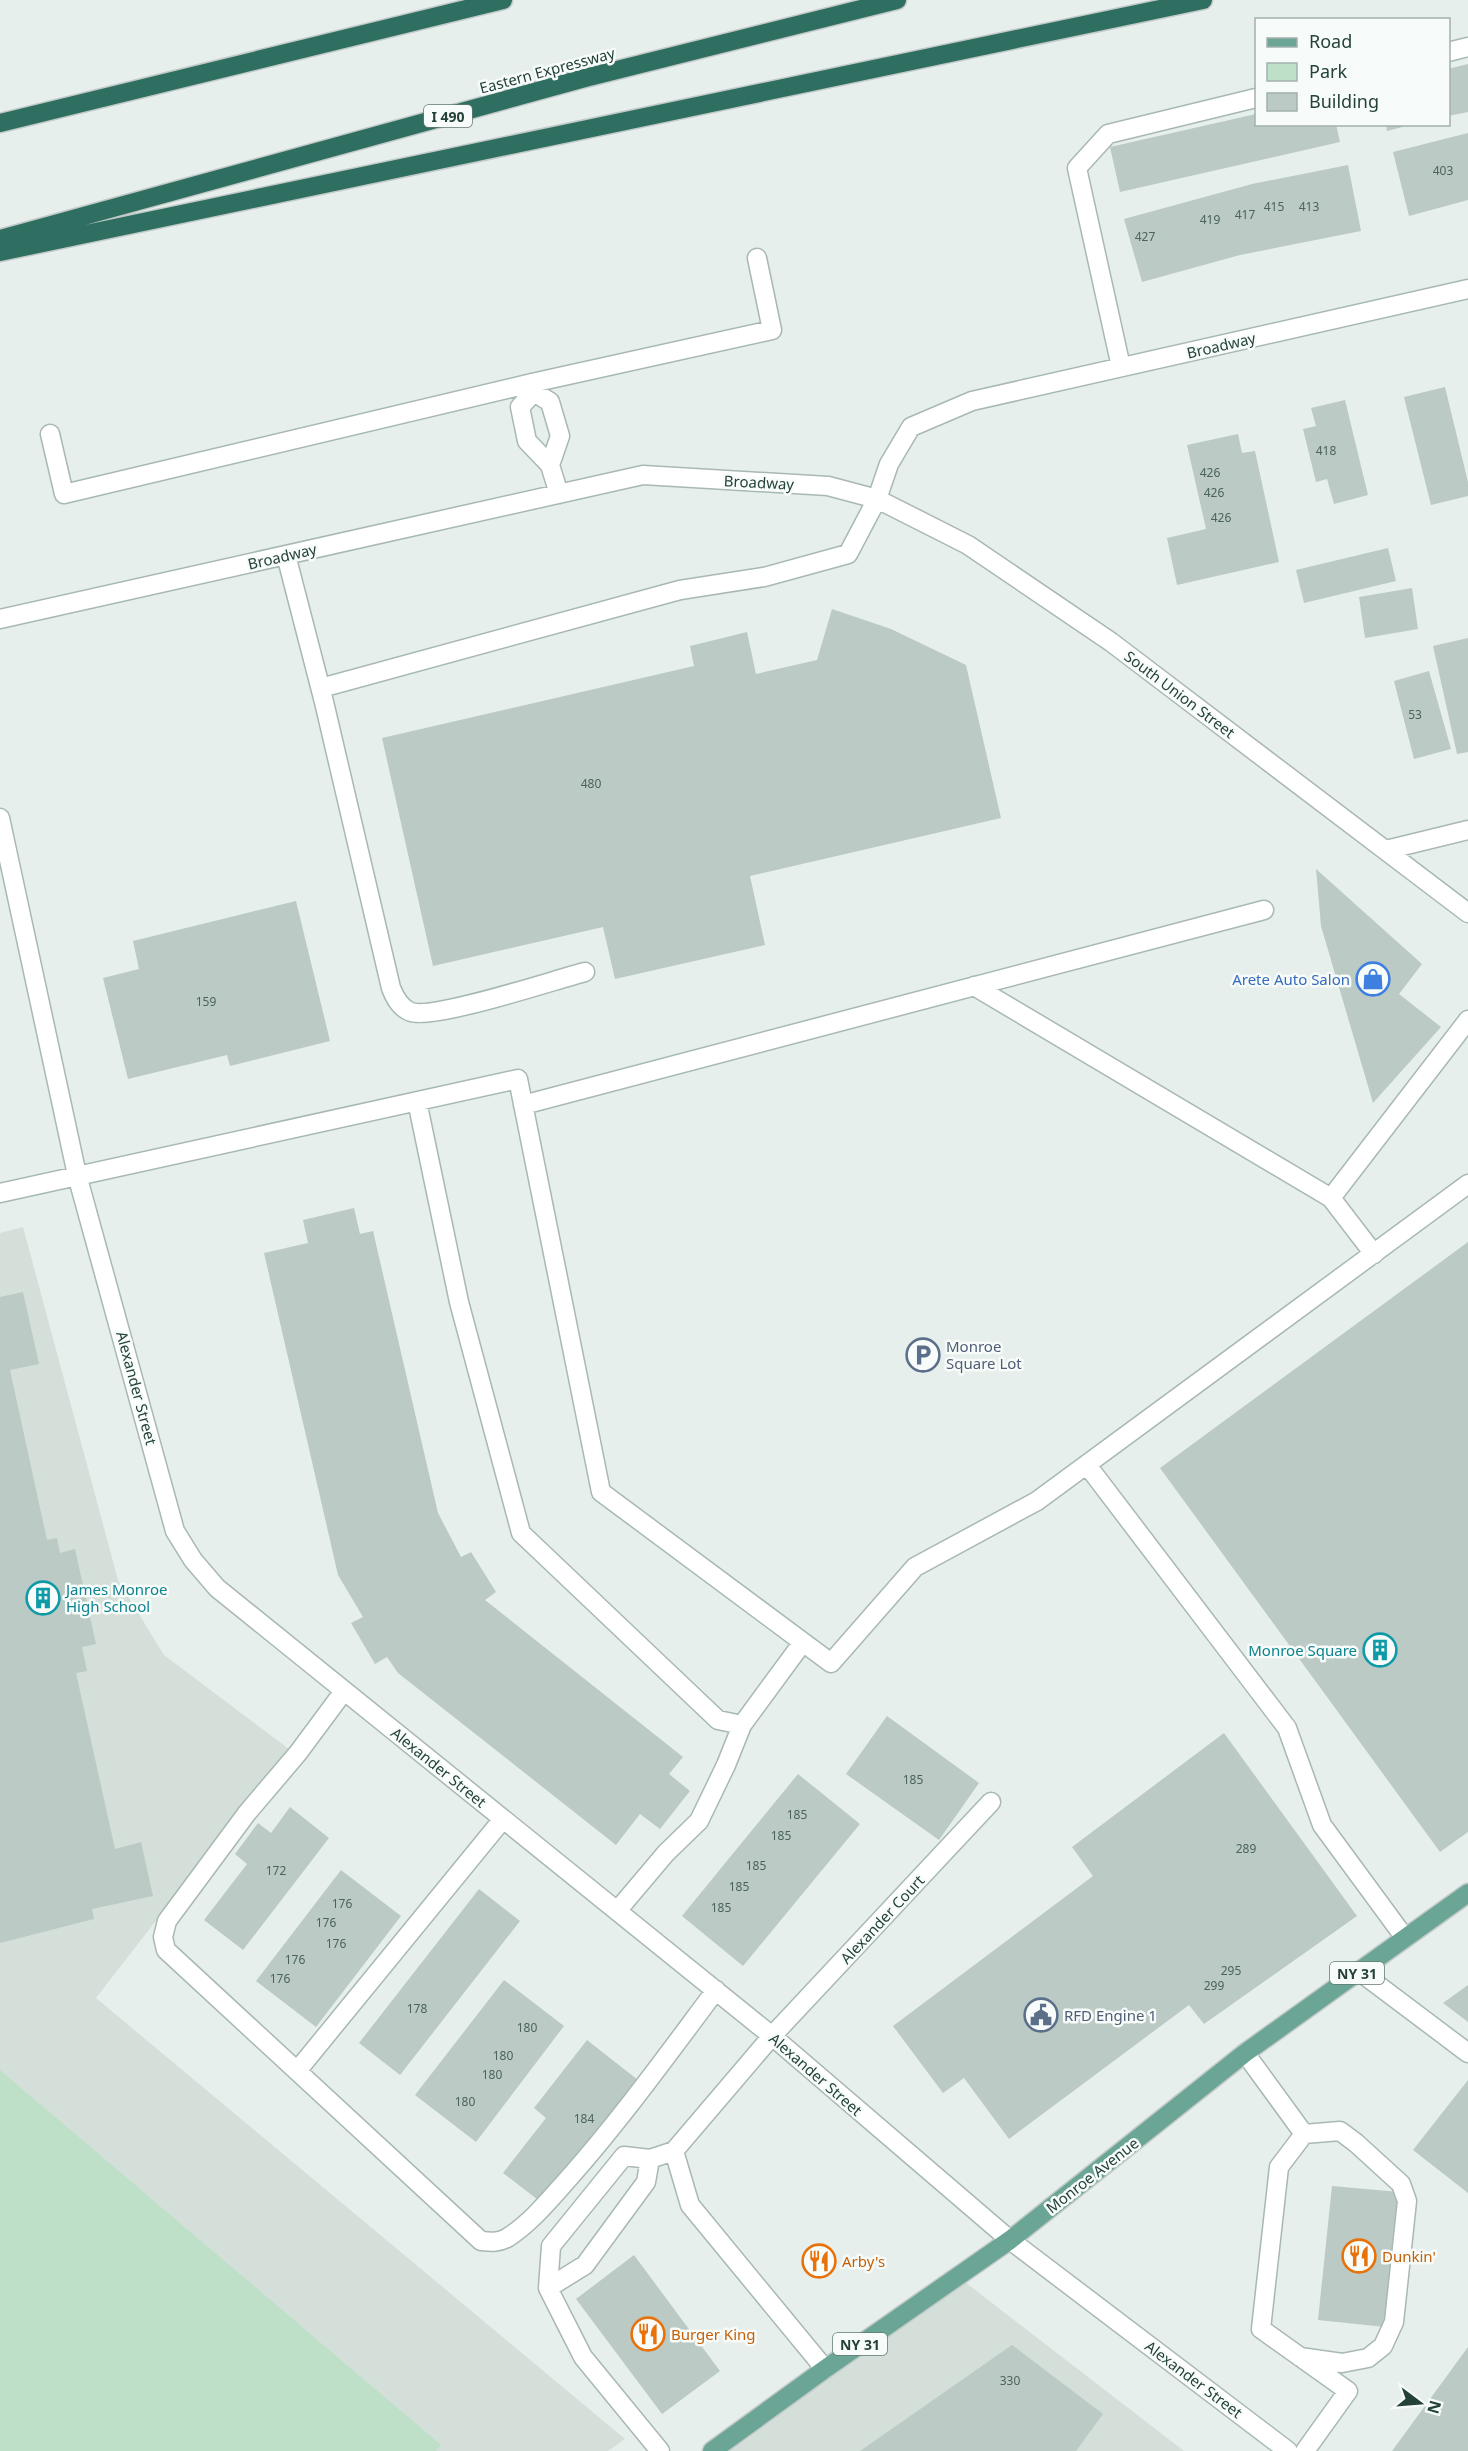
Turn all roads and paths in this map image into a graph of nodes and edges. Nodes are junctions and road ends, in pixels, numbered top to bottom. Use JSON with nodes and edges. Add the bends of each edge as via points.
{"nodes":[{"id":1,"x":503,"y":0,"type":"edge"},
{"id":2,"x":897,"y":0,"type":"edge"},
{"id":3,"x":1203,"y":0,"type":"edge"},
{"id":4,"x":1468,"y":47,"type":"edge"},
{"id":5,"x":1450,"y":52,"type":"edge"},
{"id":6,"x":1255,"y":98,"type":"edge"},
{"id":7,"x":0,"y":123,"type":"edge"},
{"id":8,"x":0,"y":239,"type":"edge"},
{"id":9,"x":0,"y":252,"type":"edge"},
{"id":10,"x":757,"y":258,"type":"dead end"},
{"id":11,"x":1468,"y":289,"type":"edge"},
{"id":12,"x":1121,"y":367,"type":"junction"},
{"id":13,"x":533,"y":388,"type":"junction"},
{"id":14,"x":50,"y":434,"type":"dead end"},
{"id":15,"x":550,"y":465,"type":"junction"},
{"id":16,"x":559,"y":494,"type":"junction"},
{"id":17,"x":877,"y":499,"type":"junction"},
{"id":18,"x":286,"y":555,"type":"junction"},
{"id":19,"x":0,"y":619,"type":"edge"},
{"id":20,"x":321,"y":688,"type":"junction"},
{"id":21,"x":0,"y":818,"type":"edge"},
{"id":22,"x":1468,"y":830,"type":"edge"},
{"id":23,"x":1386,"y":850,"type":"junction"},
{"id":24,"x":1264,"y":910,"type":"dead end"},
{"id":25,"x":1468,"y":913,"type":"edge"},
{"id":26,"x":585,"y":972,"type":"dead end"},
{"id":27,"x":974,"y":986,"type":"junction"},
{"id":28,"x":1468,"y":1020,"type":"edge"},
{"id":29,"x":417,"y":1101,"type":"junction"},
{"id":30,"x":523,"y":1105,"type":"junction"},
{"id":31,"x":77,"y":1175,"type":"junction"},
{"id":32,"x":1468,"y":1184,"type":"edge"},
{"id":33,"x":0,"y":1193,"type":"edge"},
{"id":34,"x":1330,"y":1198,"type":"junction"},
{"id":35,"x":1374,"y":1254,"type":"junction"},
{"id":36,"x":1087,"y":1465,"type":"junction"},
{"id":37,"x":803,"y":1642,"type":"junction"},
{"id":38,"x":344,"y":1691,"type":"junction"},
{"id":39,"x":742,"y":1725,"type":"junction"},
{"id":40,"x":992,"y":1802,"type":"dead end"},
{"id":41,"x":503,"y":1819,"type":"junction"},
{"id":42,"x":1468,"y":1893,"type":"edge"},
{"id":43,"x":617,"y":1911,"type":"junction"},
{"id":44,"x":1405,"y":1938,"type":"junction"},
{"id":45,"x":1359,"y":1971,"type":"junction"},
{"id":46,"x":716,"y":1990,"type":"junction"},
{"id":47,"x":772,"y":2036,"type":"junction"},
{"id":48,"x":1245,"y":2053,"type":"junction"},
{"id":49,"x":1468,"y":2054,"type":"edge"},
{"id":50,"x":297,"y":2071,"type":"junction"},
{"id":51,"x":1304,"y":2134,"type":"junction"},
{"id":52,"x":674,"y":2151,"type":"junction"},
{"id":53,"x":650,"y":2158,"type":"junction"},
{"id":54,"x":1010,"y":2240,"type":"junction"},
{"id":55,"x":548,"y":2288,"type":"junction"},
{"id":56,"x":1300,"y":2357,"type":"junction"},
{"id":57,"x":825,"y":2369,"type":"junction"},
{"id":58,"x":660,"y":2451,"type":"edge"},
{"id":59,"x":712,"y":2451,"type":"edge"},
{"id":60,"x":1288,"y":2451,"type":"edge"},
{"id":61,"x":1305,"y":2451,"type":"edge"}],
"edges":[{"from":1,"to":7,"type":"highway"},
{"from":2,"to":8,"type":"highway","name":"Eastern Expressway","number":"I 490","via":[[585,78]]},
{"from":3,"to":9,"type":"highway"},
{"from":4,"to":5,"type":"street"},
{"from":6,"to":12,"type":"street","via":[[1108,134],[1077,168]]},
{"from":10,"to":13,"type":"street","via":[[772,330]]},
{"from":11,"to":12,"type":"street","name":"Broadway"},
{"from":12,"to":17,"type":"street","name":"Broadway","via":[[972,401],[911,427],[889,464]]},
{"from":13,"to":14,"type":"street","via":[[64,494]]},
{"from":13,"to":15,"type":"street","via":[[550,402],[560,436]]},
{"from":13,"to":15,"type":"street","via":[[520,407],[527,441]]},
{"from":15,"to":16,"type":"street"},
{"from":16,"to":17,"type":"street","name":"Broadway","via":[[644,475],[828,486]]},
{"from":16,"to":18,"type":"street","name":"Broadway"},
{"from":17,"to":20,"type":"street","via":[[848,554],[764,577],[680,590]]},
{"from":17,"to":23,"type":"street","name":"South Union Street","via":[[968,545],[1111,642]]},
{"from":18,"to":19,"type":"street","name":"Broadway"},
{"from":18,"to":20,"type":"street"},
{"from":20,"to":26,"type":"street","via":[[396,1001],[411,1012],[438,1013]]},
{"from":21,"to":31,"type":"street","name":"Alexander Street"},
{"from":22,"to":23,"type":"street"},
{"from":23,"to":25,"type":"street","name":"South Union Street"},
{"from":24,"to":27,"type":"street"},
{"from":27,"to":30,"type":"street"},
{"from":27,"to":34,"type":"street"},
{"from":28,"to":34,"type":"street"},
{"from":29,"to":30,"type":"street","via":[[518,1079]]},
{"from":29,"to":31,"type":"street"},
{"from":29,"to":39,"type":"street","via":[[459,1302],[521,1533],[718,1720]]},
{"from":30,"to":37,"type":"street","via":[[601,1492]]},
{"from":31,"to":33,"type":"street"},
{"from":31,"to":38,"type":"street","name":"Alexander Street","via":[[175,1531],[217,1588]]},
{"from":32,"to":35,"type":"street"},
{"from":34,"to":35,"type":"street"},
{"from":35,"to":36,"type":"street"},
{"from":36,"to":37,"type":"street","via":[[1037,1501],[915,1567],[831,1663]]},
{"from":36,"to":44,"type":"street","via":[[1287,1728],[1322,1825]]},
{"from":37,"to":39,"type":"street"},
{"from":38,"to":41,"type":"street","name":"Alexander Street"},
{"from":38,"to":50,"type":"street","via":[[167,1921],[163,1937],[166,1950]]},
{"from":39,"to":43,"type":"street","via":[[699,1821]]},
{"from":40,"to":47,"type":"street","name":"Alexander Court"},
{"from":41,"to":43,"type":"street","name":"Alexander Street"},
{"from":41,"to":50,"type":"street"},
{"from":42,"to":44,"type":"main road","name":"Monroe Avenue","number":"NY 31"},
{"from":43,"to":46,"type":"street","name":"Alexander Street"},
{"from":44,"to":45,"type":"main road","name":"Monroe Avenue","number":"NY 31"},
{"from":45,"to":48,"type":"main road","name":"Monroe Avenue","number":"NY 31"},
{"from":45,"to":49,"type":"street"},
{"from":46,"to":47,"type":"street","name":"Alexander Street"},
{"from":46,"to":50,"type":"street","via":[[606,2137],[526,2223],[495,2243],[481,2241]]},
{"from":47,"to":52,"type":"street","name":"Alexander Court"},
{"from":47,"to":54,"type":"street","name":"Alexander Street"},
{"from":48,"to":51,"type":"street"},
{"from":48,"to":54,"type":"main road","name":"Monroe Avenue","number":"NY 31"},
{"from":51,"to":56,"type":"street","via":[[1279,2167],[1260,2329]]},
{"from":51,"to":56,"type":"street","via":[[1340,2132],[1401,2184],[1407,2201],[1394,2322],[1383,2346],[1368,2358],[1342,2363]]},
{"from":52,"to":53,"type":"street"},
{"from":52,"to":57,"type":"street","via":[[690,2205]]},
{"from":53,"to":55,"type":"street","via":[[646,2182],[585,2265]]},
{"from":53,"to":55,"type":"street","via":[[624,2156],[551,2246]]},
{"from":54,"to":57,"type":"main road","name":"Monroe Avenue","number":"NY 31"},
{"from":54,"to":60,"type":"street","name":"Alexander Street"},
{"from":55,"to":58,"type":"street","via":[[583,2357]]},
{"from":56,"to":61,"type":"street","via":[[1348,2391]]},
{"from":57,"to":59,"type":"main road","name":"Monroe Avenue","number":"NY 31"}]}
